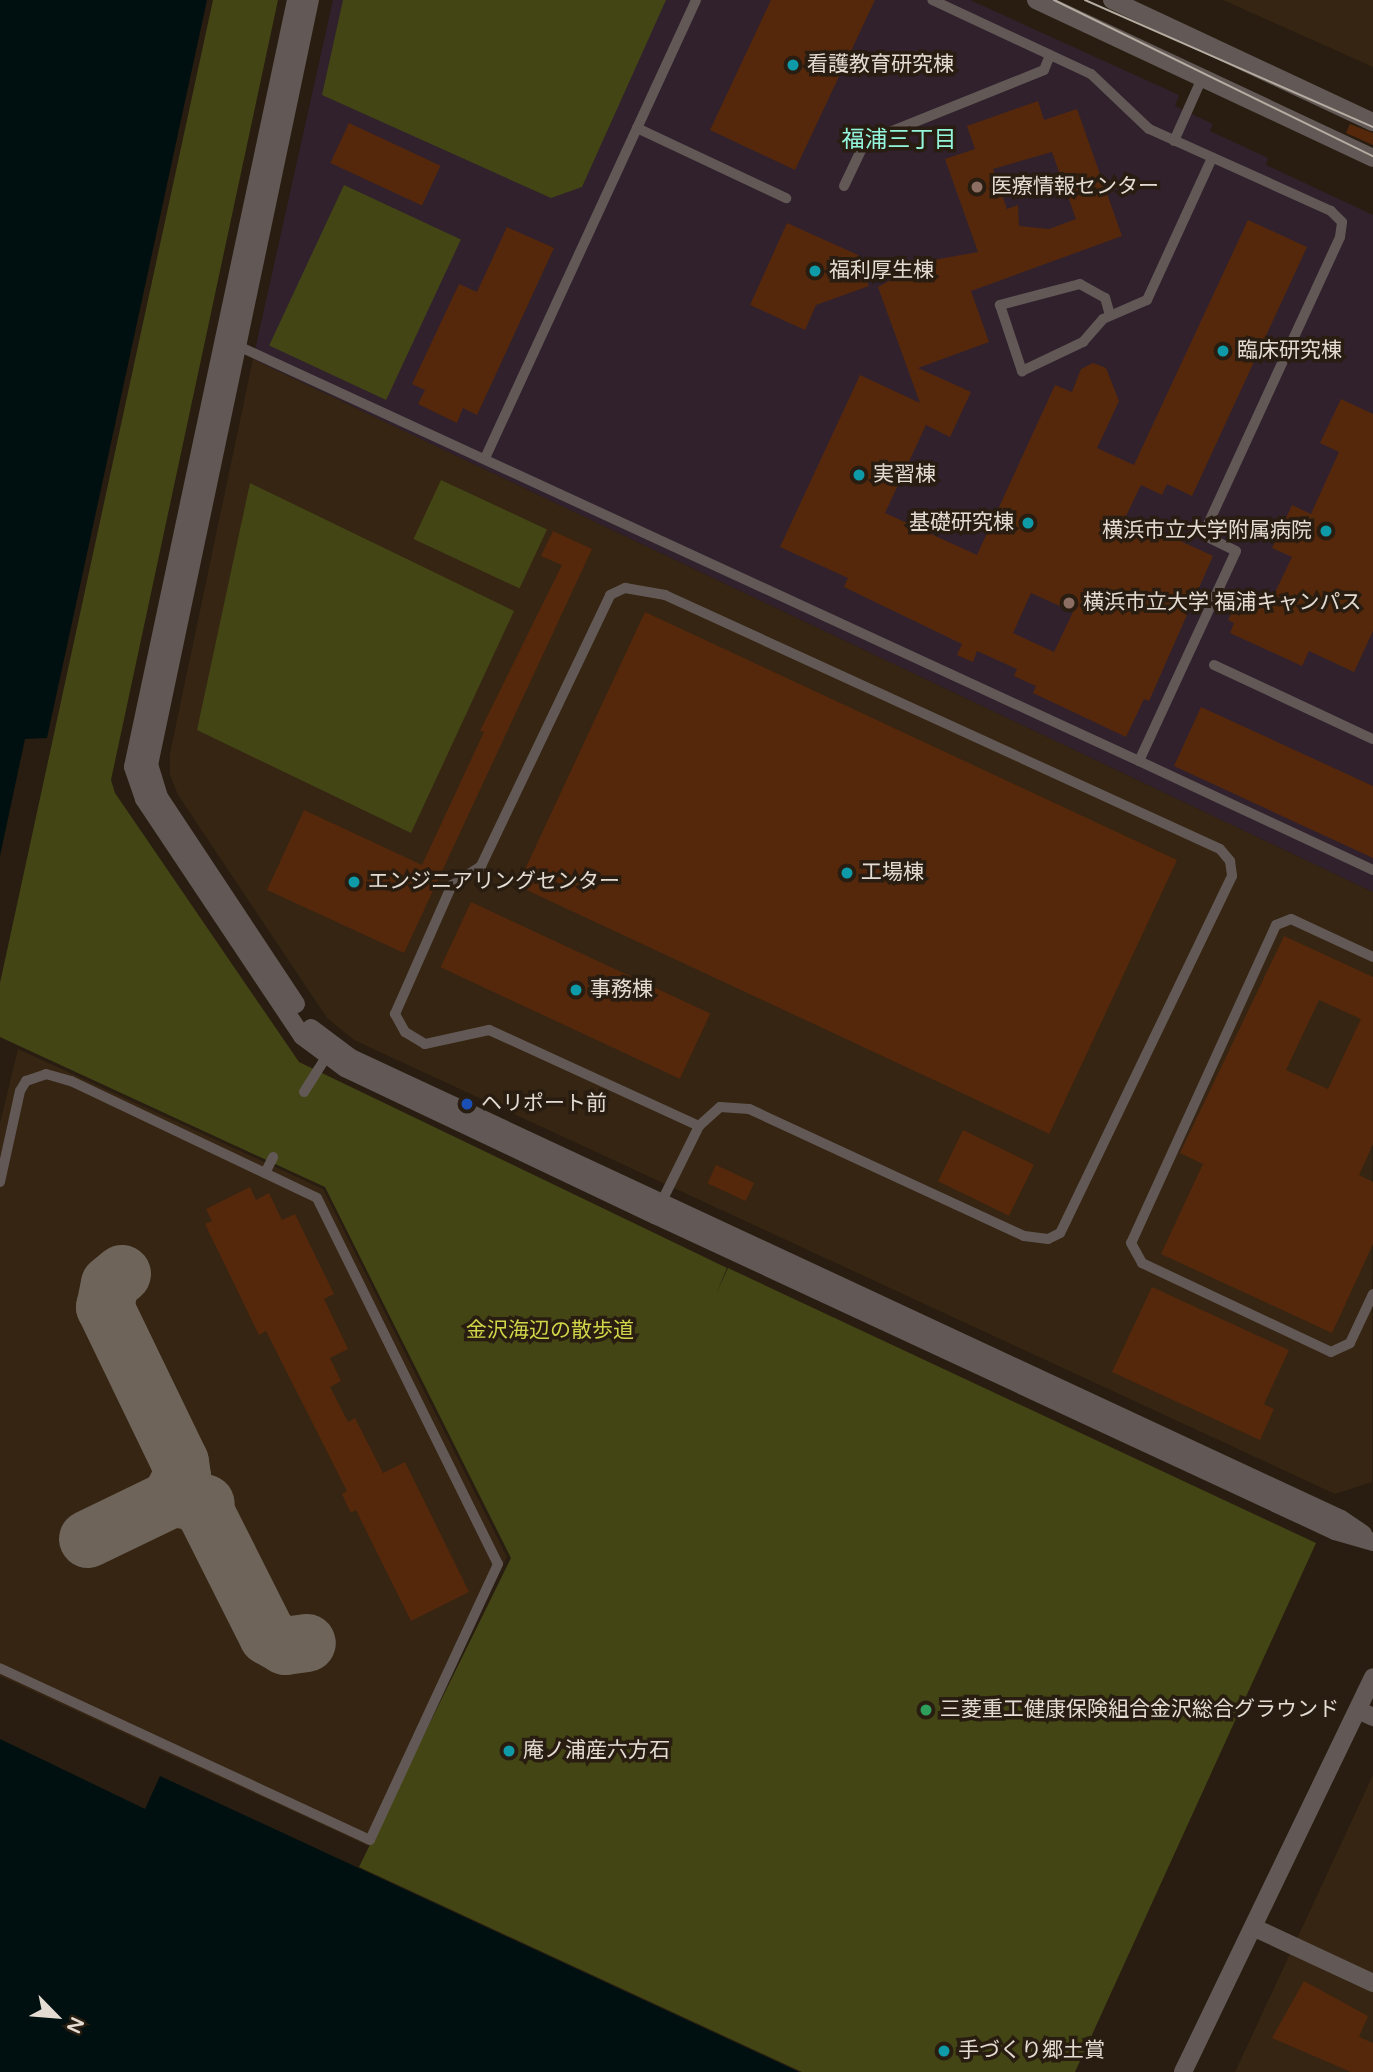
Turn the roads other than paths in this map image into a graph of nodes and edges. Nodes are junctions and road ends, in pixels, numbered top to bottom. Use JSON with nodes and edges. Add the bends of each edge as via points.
{"nodes":[{"id":1,"x":296,"y":0,"type":"edge"},
{"id":2,"x":310,"y":0,"type":"edge"},
{"id":3,"x":696,"y":0,"type":"edge"},
{"id":4,"x":932,"y":0,"type":"edge"},
{"id":5,"x":1036,"y":0,"type":"edge"},
{"id":6,"x":1112,"y":0,"type":"edge"},
{"id":7,"x":1050,"y":55,"type":"junction"},
{"id":8,"x":1202,"y":78,"type":"junction"},
{"id":9,"x":1373,"y":122,"type":"edge"},
{"id":10,"x":637,"y":128,"type":"junction"},
{"id":11,"x":1174,"y":141,"type":"junction"},
{"id":12,"x":1212,"y":158,"type":"junction"},
{"id":13,"x":1373,"y":158,"type":"edge"},
{"id":14,"x":844,"y":186,"type":"dead end"},
{"id":15,"x":786,"y":198,"type":"dead end"},
{"id":16,"x":1110,"y":315,"type":"junction"},
{"id":17,"x":228,"y":343,"type":"junction"},
{"id":18,"x":486,"y":456,"type":"junction"},
{"id":19,"x":1214,"y":666,"type":"dead end"},
{"id":20,"x":1373,"y":739,"type":"edge"},
{"id":21,"x":1139,"y":761,"type":"junction"},
{"id":22,"x":1373,"y":870,"type":"edge"},
{"id":23,"x":1373,"y":957,"type":"edge"},
{"id":24,"x":329,"y":1053,"type":"junction"},
{"id":25,"x":304,"y":1092,"type":"dead end"},
{"id":26,"x":699,"y":1126,"type":"junction"},
{"id":27,"x":273,"y":1157,"type":"dead end"},
{"id":28,"x":265,"y":1173,"type":"junction"},
{"id":29,"x":0,"y":1182,"type":"edge"},
{"id":30,"x":658,"y":1209,"type":"junction"},
{"id":31,"x":1373,"y":1294,"type":"edge"},
{"id":32,"x":1373,"y":1541,"type":"edge"},
{"id":33,"x":0,"y":1668,"type":"edge"},
{"id":34,"x":1373,"y":1677,"type":"edge"},
{"id":35,"x":1365,"y":1713,"type":"edge"},
{"id":36,"x":1255,"y":1928,"type":"junction"},
{"id":37,"x":1373,"y":1983,"type":"edge"},
{"id":38,"x":1183,"y":2072,"type":"edge"}],
"edges":[{"from":1,"to":17,"type":"street"},
{"from":2,"to":17,"type":"street"},
{"from":3,"to":10,"type":"lane"},
{"from":4,"to":7,"type":"lane"},
{"from":5,"to":8,"type":"street"},
{"from":6,"to":9,"type":"street"},
{"from":7,"to":11,"type":"lane","via":[[1091,74],[1149,129]]},
{"from":7,"to":14,"type":"lane","via":[[1044,70],[866,142]]},
{"from":8,"to":11,"type":"lane"},
{"from":8,"to":13,"type":"street"},
{"from":10,"to":15,"type":"lane"},
{"from":10,"to":18,"type":"lane"},
{"from":11,"to":12,"type":"lane"},
{"from":12,"to":16,"type":"lane","via":[[1147,300]]},
{"from":12,"to":21,"type":"lane","via":[[1331,211],[1342,229],[1203,535],[1237,551]]},
{"from":16,"to":16,"type":"lane","via":[[1083,342],[1022,371],[1000,305],[1080,285],[1105,299]]},
{"from":17,"to":18,"type":"lane"},
{"from":17,"to":24,"type":"street","via":[[149,765],[159,797]]},
{"from":18,"to":21,"type":"lane"},
{"from":19,"to":20,"type":"lane"},
{"from":21,"to":22,"type":"lane"},
{"from":23,"to":31,"type":"lane","via":[[1291,919],[1276,925],[1130,1243],[1142,1263],[1331,1352],[1350,1343]]},
{"from":24,"to":25,"type":"lane"},
{"from":24,"to":30,"type":"street"},
{"from":26,"to":26,"type":"lane","via":[[489,1030],[425,1044],[405,1032],[395,1014],[452,885],[481,866],[601,606],[625,588],[676,600],[1220,849],[1230,861],[1231,876],[1060,1233],[1048,1239],[1024,1236],[749,1109],[720,1107]]},
{"from":26,"to":30,"type":"lane"},
{"from":27,"to":28,"type":"lane"},
{"from":28,"to":29,"type":"lane","via":[[71,1081],[46,1074],[26,1081],[20,1091]]},
{"from":28,"to":33,"type":"lane","via":[[317,1198],[498,1564],[370,1840]]},
{"from":30,"to":32,"type":"street","via":[[1341,1519]]},
{"from":34,"to":35,"type":"street"},
{"from":35,"to":36,"type":"street"},
{"from":36,"to":37,"type":"street"},
{"from":36,"to":38,"type":"street"}]}
